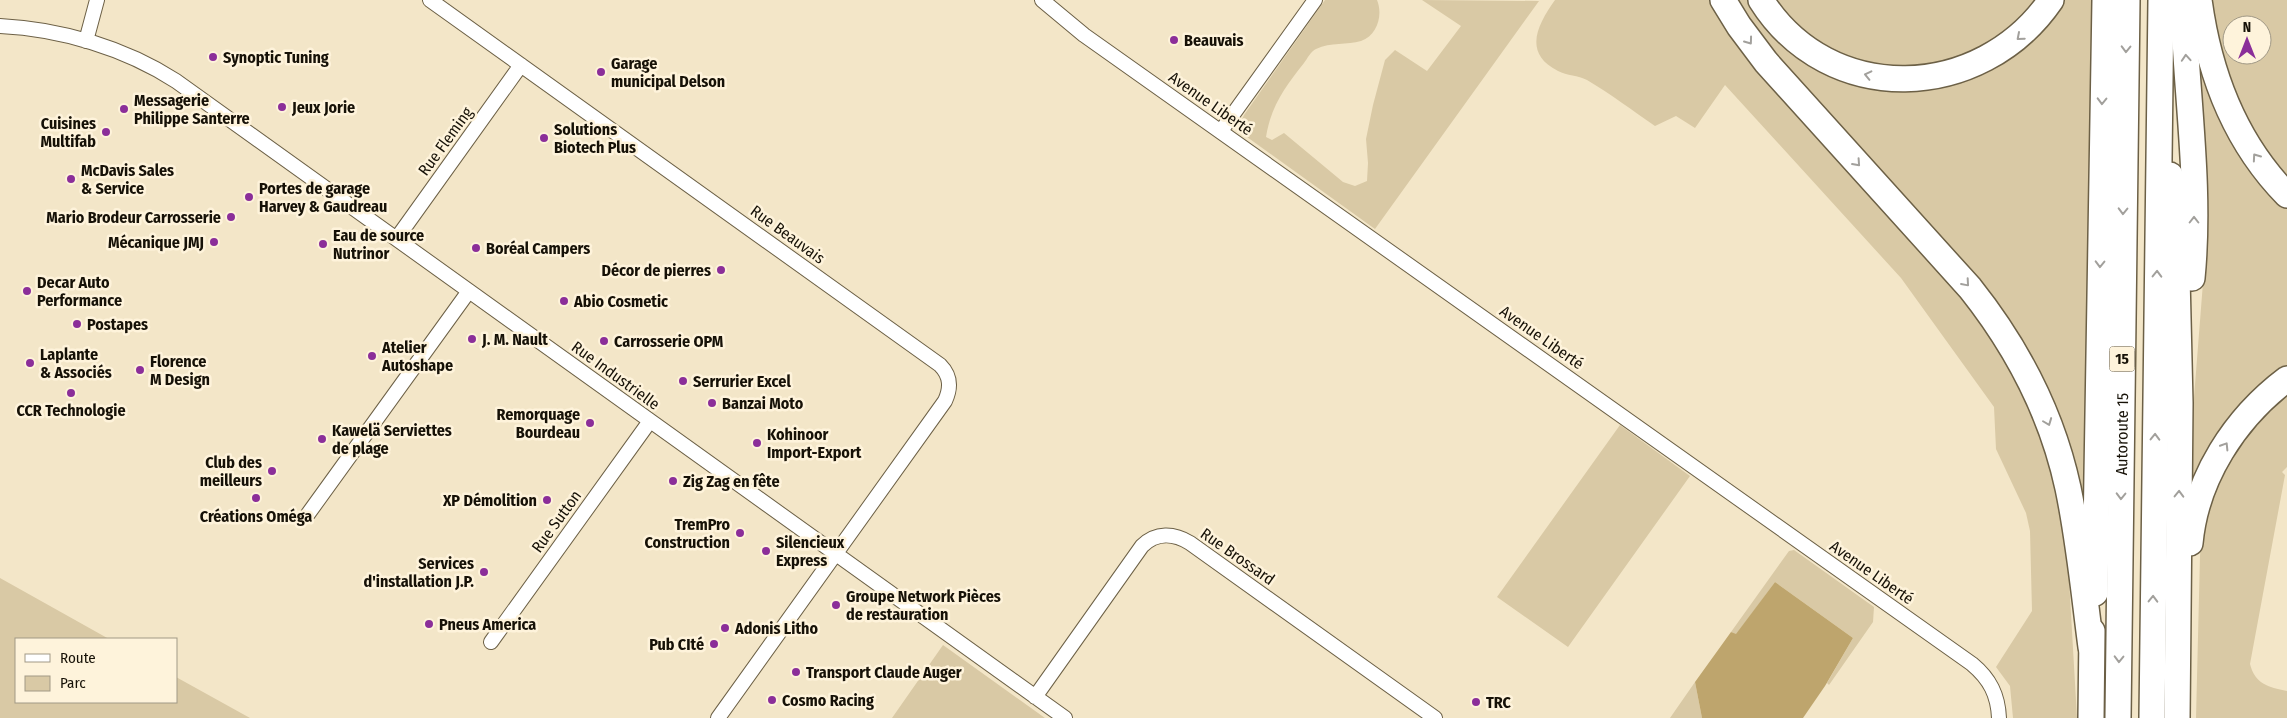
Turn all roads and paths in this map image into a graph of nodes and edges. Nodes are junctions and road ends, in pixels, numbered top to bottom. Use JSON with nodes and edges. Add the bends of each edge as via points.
{"nodes":[{"id":1,"x":97,"y":0,"type":"edge"},
{"id":2,"x":430,"y":0,"type":"edge"},
{"id":3,"x":1042,"y":0,"type":"edge"},
{"id":4,"x":1315,"y":0,"type":"edge"},
{"id":5,"x":1723,"y":0,"type":"edge"},
{"id":6,"x":1761,"y":0,"type":"edge"},
{"id":7,"x":2052,"y":0,"type":"edge"},
{"id":8,"x":2105,"y":0,"type":"edge"},
{"id":9,"x":2127,"y":0,"type":"edge"},
{"id":10,"x":2160,"y":0,"type":"edge"},
{"id":11,"x":2183,"y":0,"type":"edge"},
{"id":12,"x":2199,"y":0,"type":"edge"},
{"id":13,"x":0,"y":26,"type":"edge"},
{"id":14,"x":86,"y":41,"type":"junction"},
{"id":15,"x":521,"y":65,"type":"junction"},
{"id":16,"x":2159,"y":91,"type":"junction"},
{"id":17,"x":1221,"y":131,"type":"junction"},
{"id":18,"x":2287,"y":195,"type":"edge"},
{"id":19,"x":397,"y":238,"type":"junction"},
{"id":20,"x":470,"y":291,"type":"junction"},
{"id":21,"x":2287,"y":379,"type":"edge"},
{"id":22,"x":2180,"y":403,"type":"junction"},
{"id":23,"x":650,"y":421,"type":"junction"},
{"id":24,"x":308,"y":514,"type":"dead end"},
{"id":25,"x":835,"y":554,"type":"junction"},
{"id":26,"x":491,"y":642,"type":"dead end"},
{"id":27,"x":2091,"y":647,"type":"junction"},
{"id":28,"x":1035,"y":697,"type":"junction"},
{"id":29,"x":718,"y":718,"type":"edge"},
{"id":30,"x":1065,"y":718,"type":"edge"},
{"id":31,"x":1435,"y":718,"type":"edge"},
{"id":32,"x":1999,"y":718,"type":"edge"},
{"id":33,"x":2091,"y":718,"type":"edge"},
{"id":34,"x":2118,"y":718,"type":"edge"},
{"id":35,"x":2152,"y":718,"type":"edge"},
{"id":36,"x":2177,"y":718,"type":"edge"},
{"id":37,"x":2182,"y":718,"type":"edge"}],
"edges":[{"from":1,"to":14,"type":"street"},
{"from":2,"to":15,"type":"street","name":"Rue Beauvais"},
{"from":3,"to":17,"type":"street","name":"Avenue Liberté","via":[[1074,27]]},
{"from":4,"to":17,"type":"street"},
{"from":5,"to":27,"type":"highway","one_way":true,"via":[[1771,68],[1970,288],[2018,356],[2046,417],[2066,481]]},
{"from":7,"to":6,"type":"highway","one_way":true,"via":[[2026,32],[1991,57],[1952,73],[1908,80],[1870,76],[1819,57],[1785,30]]},
{"from":8,"to":27,"type":"highway","one_way":true,"via":[[2097,537]]},
{"from":9,"to":34,"type":"highway","name":"Autoroute 15","number":"15","one_way":true},
{"from":10,"to":16,"type":"highway","number":"15"},
{"from":22,"to":11,"type":"highway","one_way":true,"via":[[2195,220]]},
{"from":18,"to":12,"type":"highway","one_way":true,"via":[[2255,156],[2225,103],[2208,51]]},
{"from":13,"to":14,"type":"street","name":"Rue Industrielle"},
{"from":14,"to":19,"type":"street","name":"Rue Industrielle","via":[[128,56],[176,81]]},
{"from":15,"to":19,"type":"street","name":"Rue Fleming"},
{"from":15,"to":25,"type":"street","name":"Rue Beauvais","via":[[945,370],[950,385],[945,401]]},
{"from":16,"to":22,"type":"highway","via":[[2175,208]]},
{"from":35,"to":16,"type":"highway","name":"Autoroute 15","number":"15","one_way":true},
{"from":17,"to":32,"type":"street","name":"Avenue Liberté","via":[[1972,664],[1993,689]]},
{"from":19,"to":20,"type":"street","name":"Rue Industrielle"},
{"from":20,"to":23,"type":"street","name":"Rue Industrielle"},
{"from":20,"to":24,"type":"street"},
{"from":37,"to":21,"type":"highway","one_way":true,"via":[[2190,547],[2199,500],[2228,440],[2260,402]]},
{"from":36,"to":22,"type":"highway","one_way":true},
{"from":23,"to":25,"type":"street","name":"Rue Industrielle"},
{"from":23,"to":26,"type":"street","name":"Rue Sutton"},
{"from":25,"to":28,"type":"street","name":"Rue Industrielle"},
{"from":25,"to":29,"type":"street","name":"Rue Beauvais"},
{"from":27,"to":33,"type":"highway"},
{"from":28,"to":30,"type":"street","name":"Rue Industrielle"},
{"from":28,"to":31,"type":"street","name":"Rue Brossard","via":[[1142,546],[1155,537],[1169,535],[1190,543]]}]}
